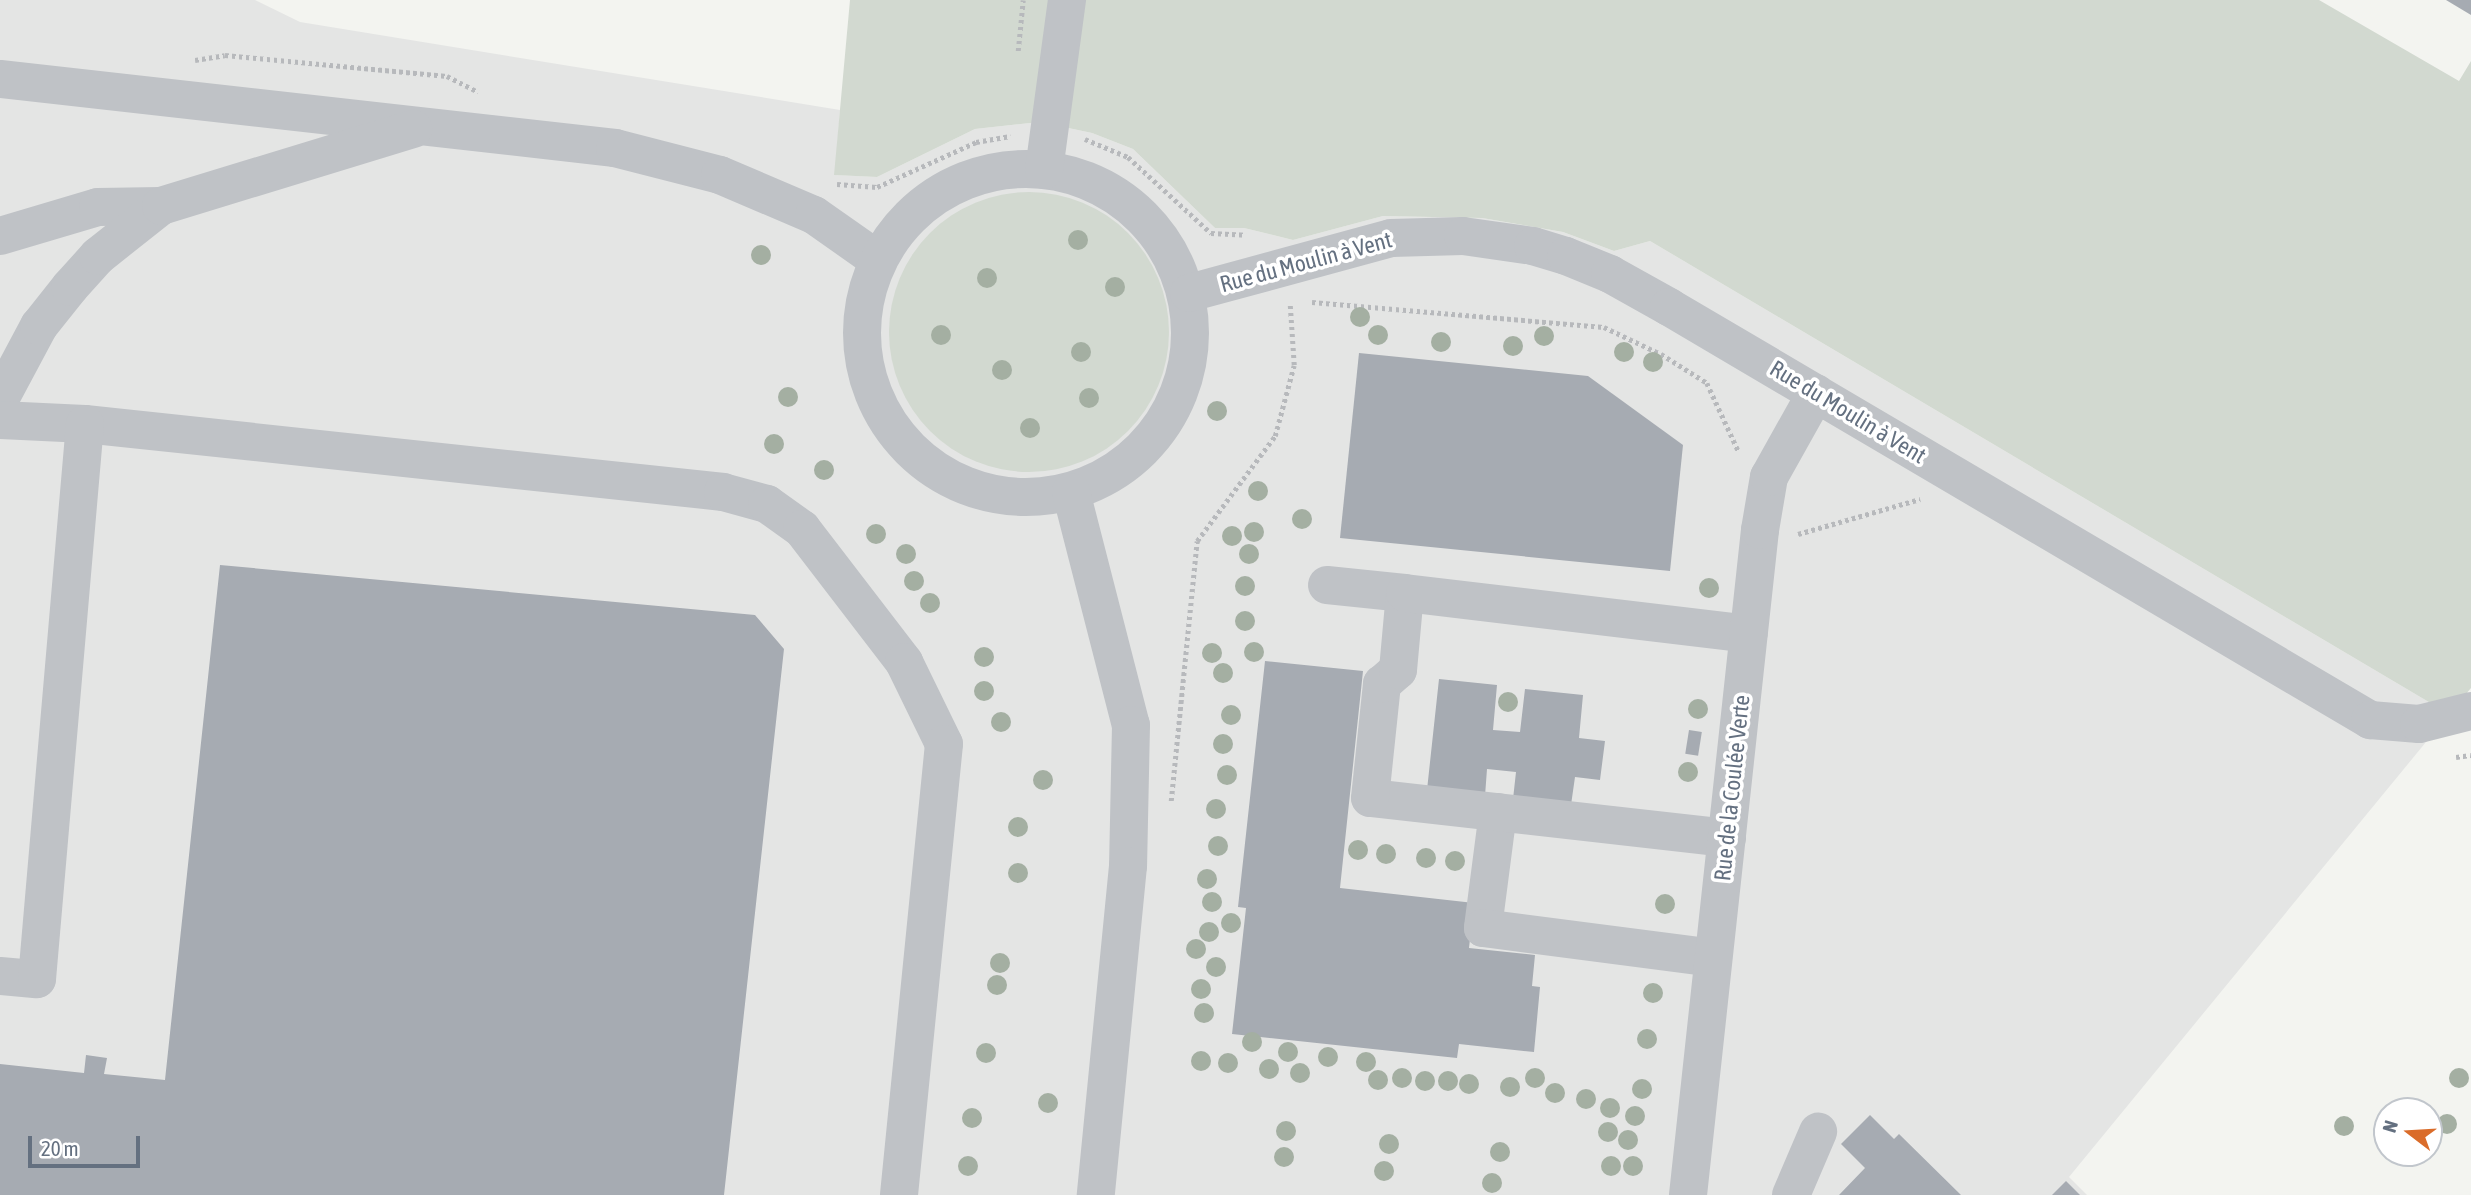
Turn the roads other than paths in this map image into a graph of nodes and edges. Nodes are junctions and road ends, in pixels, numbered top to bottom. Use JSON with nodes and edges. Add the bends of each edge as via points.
{"nodes":[{"id":1,"x":1067,"y":0,"type":"edge"},
{"id":2,"x":0,"y":79,"type":"edge"},
{"id":3,"x":429,"y":124,"type":"junction"},
{"id":4,"x":1044,"y":170,"type":"junction"},
{"id":5,"x":161,"y":206,"type":"junction"},
{"id":6,"x":0,"y":236,"type":"edge"},
{"id":7,"x":878,"y":260,"type":"junction"},
{"id":8,"x":1189,"y":293,"type":"junction"},
{"id":9,"x":1816,"y":393,"type":"junction"},
{"id":10,"x":0,"y":399,"type":"edge"},
{"id":11,"x":0,"y":420,"type":"edge"},
{"id":12,"x":85,"y":424,"type":"junction"},
{"id":13,"x":1071,"y":492,"type":"junction"},
{"id":14,"x":1327,"y":585,"type":"dead end"},
{"id":15,"x":1405,"y":593,"type":"junction"},
{"id":16,"x":1749,"y":634,"type":"junction"},
{"id":17,"x":2471,"y":711,"type":"edge"},
{"id":18,"x":1497,"y":812,"type":"junction"},
{"id":19,"x":1727,"y":838,"type":"junction"},
{"id":20,"x":1713,"y":958,"type":"junction"},
{"id":21,"x":0,"y":976,"type":"edge"},
{"id":22,"x":1818,"y":1132,"type":"dead end"},
{"id":23,"x":899,"y":1195,"type":"edge"},
{"id":24,"x":1096,"y":1195,"type":"edge"},
{"id":25,"x":1688,"y":1195,"type":"edge"},
{"id":26,"x":1791,"y":1195,"type":"edge"}],
"edges":[{"from":1,"to":4,"type":"street"},
{"from":2,"to":3,"type":"street"},
{"from":3,"to":5,"type":"street"},
{"from":3,"to":7,"type":"street","via":[[615,148],[720,175],[814,215]]},
{"from":4,"to":7,"type":"street","via":[[993,171],[946,189],[906,219]]},
{"from":4,"to":8,"type":"street","via":[[1089,181],[1131,206],[1164,242]]},
{"from":5,"to":6,"type":"street","via":[[99,207]]},
{"from":5,"to":10,"type":"street","via":[[98,256],[70,287],[39,326]]},
{"from":7,"to":13,"type":"street","via":[[862,312],[863,353],[883,417],[918,459],[964,487],[1017,498]]},
{"from":8,"to":9,"type":"street","name":"Rue du Moulin à Vent","via":[[1391,238],[1463,236],[1533,246],[1610,274]]},
{"from":8,"to":13,"type":"street","via":[[1191,338],[1181,389],[1156,435],[1118,470]]},
{"from":9,"to":16,"type":"street","name":"Rue de la Coulée Verte","via":[[1769,477]]},
{"from":9,"to":17,"type":"street","name":"Rue du Moulin à Vent","via":[[2370,720],[2419,724]]},
{"from":11,"to":12,"type":"street"},
{"from":12,"to":21,"type":"street","via":[[37,978]]},
{"from":12,"to":23,"type":"street","via":[[723,492],[767,504],[802,529],[904,662],[944,744]]},
{"from":13,"to":24,"type":"street","via":[[1131,725],[1128,866]]},
{"from":14,"to":15,"type":"street"},
{"from":15,"to":16,"type":"street"},
{"from":15,"to":18,"type":"street","via":[[1398,670],[1382,684],[1370,798]]},
{"from":16,"to":19,"type":"street","name":"Rue de la Coulée Verte"},
{"from":18,"to":19,"type":"street"},
{"from":18,"to":20,"type":"street","via":[[1483,928]]},
{"from":19,"to":20,"type":"street","name":"Rue de la Coulée Verte"},
{"from":20,"to":25,"type":"street","name":"Rue de la Coulée Verte"},
{"from":22,"to":26,"type":"street"}]}
